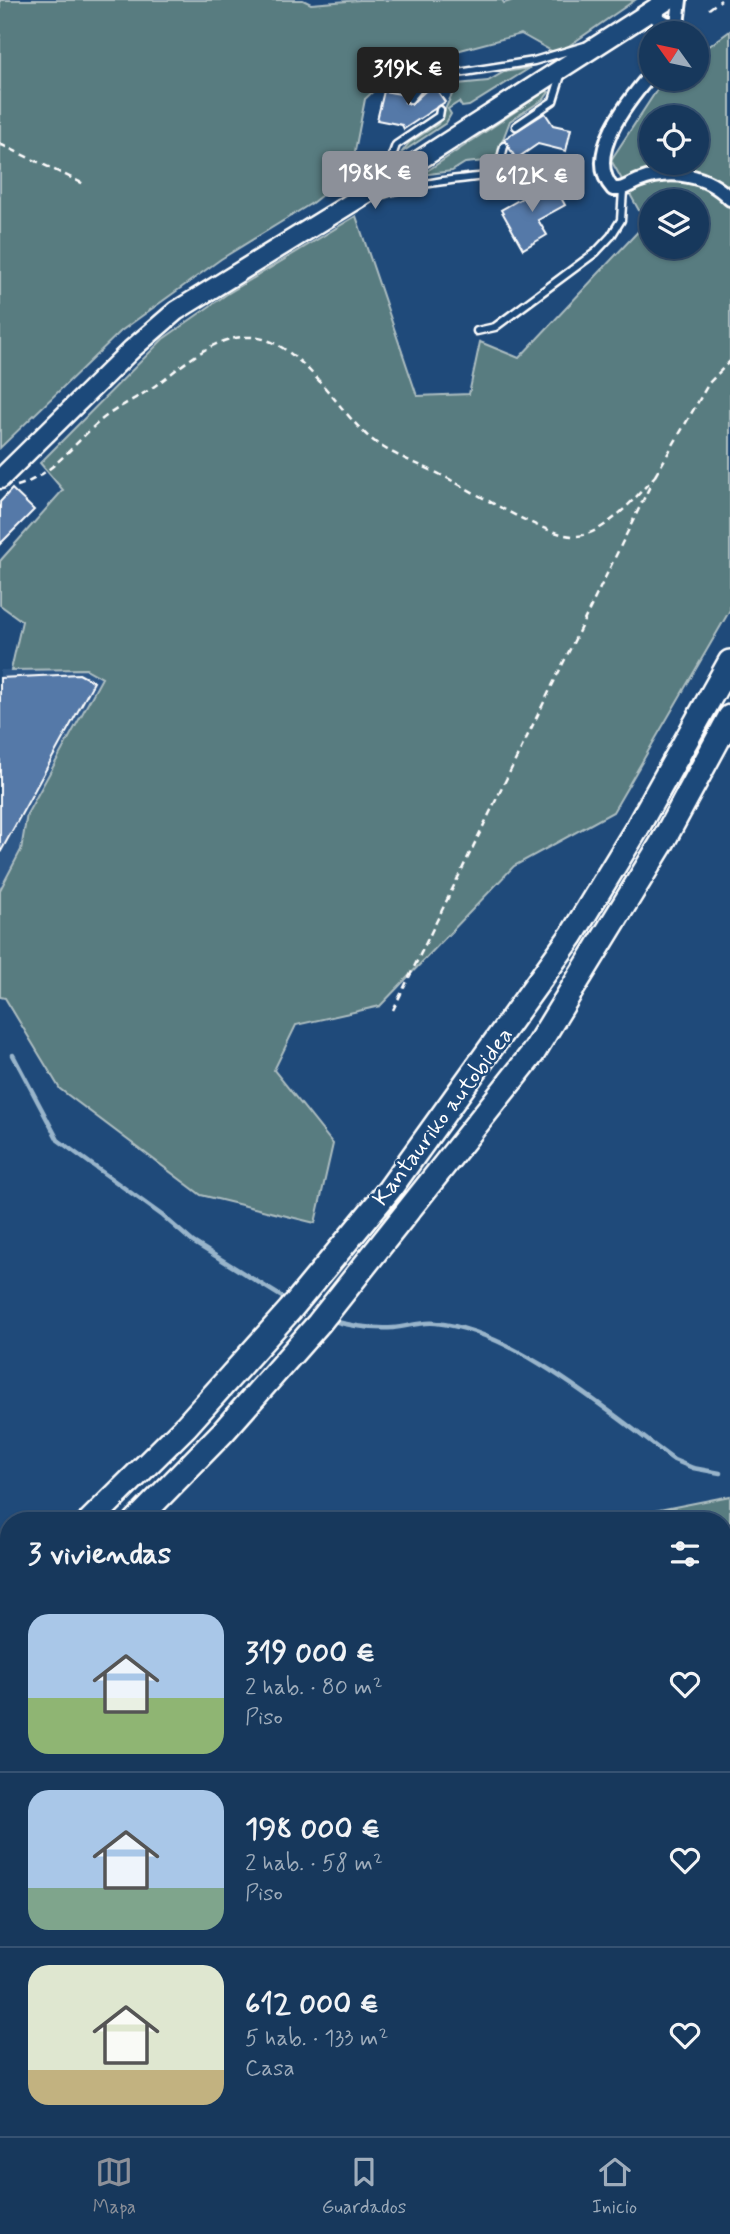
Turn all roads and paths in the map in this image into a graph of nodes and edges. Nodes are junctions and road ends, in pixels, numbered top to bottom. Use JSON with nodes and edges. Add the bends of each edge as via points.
{"nodes":[{"id":1,"x":668,"y":0,"type":"edge"},
{"id":2,"x":680,"y":0,"type":"edge"},
{"id":3,"x":721,"y":0,"type":"edge"},
{"id":4,"x":709,"y":9,"type":"dead end"},
{"id":5,"x":648,"y":13,"type":"junction"},
{"id":6,"x":661,"y":21,"type":"edge"},
{"id":7,"x":678,"y":21,"type":"edge"},
{"id":8,"x":603,"y":40,"type":"junction"},
{"id":9,"x":564,"y":64,"type":"junction"},
{"id":10,"x":640,"y":91,"type":"edge"},
{"id":11,"x":410,"y":99,"type":"dead end"},
{"id":12,"x":440,"y":110,"type":"dead end"},
{"id":13,"x":516,"y":126,"type":"dead end"},
{"id":14,"x":0,"y":145,"type":"edge"},
{"id":15,"x":504,"y":146,"type":"dead end"},
{"id":16,"x":84,"y":184,"type":"dead end"},
{"id":17,"x":382,"y":184,"type":"junction"},
{"id":18,"x":623,"y":190,"type":"junction"},
{"id":19,"x":730,"y":200,"type":"edge"},
{"id":20,"x":348,"y":206,"type":"junction"},
{"id":21,"x":477,"y":331,"type":"dead end"},
{"id":22,"x":730,"y":361,"type":"edge"},
{"id":23,"x":654,"y":476,"type":"junction"},
{"id":24,"x":4,"y":482,"type":"edge"},
{"id":25,"x":730,"y":662,"type":"edge"},
{"id":26,"x":730,"y":717,"type":"edge"},
{"id":27,"x":393,"y":1010,"type":"dead end"},
{"id":28,"x":99,"y":1512,"type":"edge"},
{"id":29,"x":145,"y":1512,"type":"edge"}],
"edges":[{"from":1,"to":5,"type":"main road"},
{"from":2,"to":7,"type":"street"},
{"from":3,"to":4,"type":"path"},
{"from":5,"to":6,"type":"street"},
{"from":5,"to":8,"type":"main road"},
{"from":8,"to":9,"type":"main road"},
{"from":8,"to":11,"type":"lane","via":[[534,61],[427,78]]},
{"from":9,"to":13,"type":"lane","via":[[553,101]]},
{"from":9,"to":17,"type":"main road"},
{"from":10,"to":18,"type":"street","via":[[607,141],[601,165],[613,190]]},
{"from":12,"to":17,"type":"lane","via":[[439,116],[396,145]]},
{"from":14,"to":16,"type":"path"},
{"from":15,"to":20,"type":"lane","via":[[497,175],[404,187]]},
{"from":17,"to":20,"type":"main road"},
{"from":18,"to":19,"type":"street","via":[[664,174],[714,184]]},
{"from":18,"to":21,"type":"lane","via":[[621,220],[596,252],[495,327]]},
{"from":20,"to":24,"type":"main road","via":[[176,311],[132,349]]},
{"from":22,"to":23,"type":"path","via":[[709,383]]},
{"from":23,"to":24,"type":"path","via":[[616,516],[593,532],[577,536],[560,533],[372,440],[317,379],[290,356],[254,337],[230,338],[207,349],[102,419],[43,475],[25,484]]},
{"from":23,"to":27,"type":"path"},
{"from":25,"to":28,"type":"highway","name":"Kantauriko autobidea","via":[[572,935],[389,1190],[202,1408]]},
{"from":26,"to":29,"type":"highway","name":"Kantauriko autobidea","via":[[662,844],[533,1053],[319,1323]]}]}
